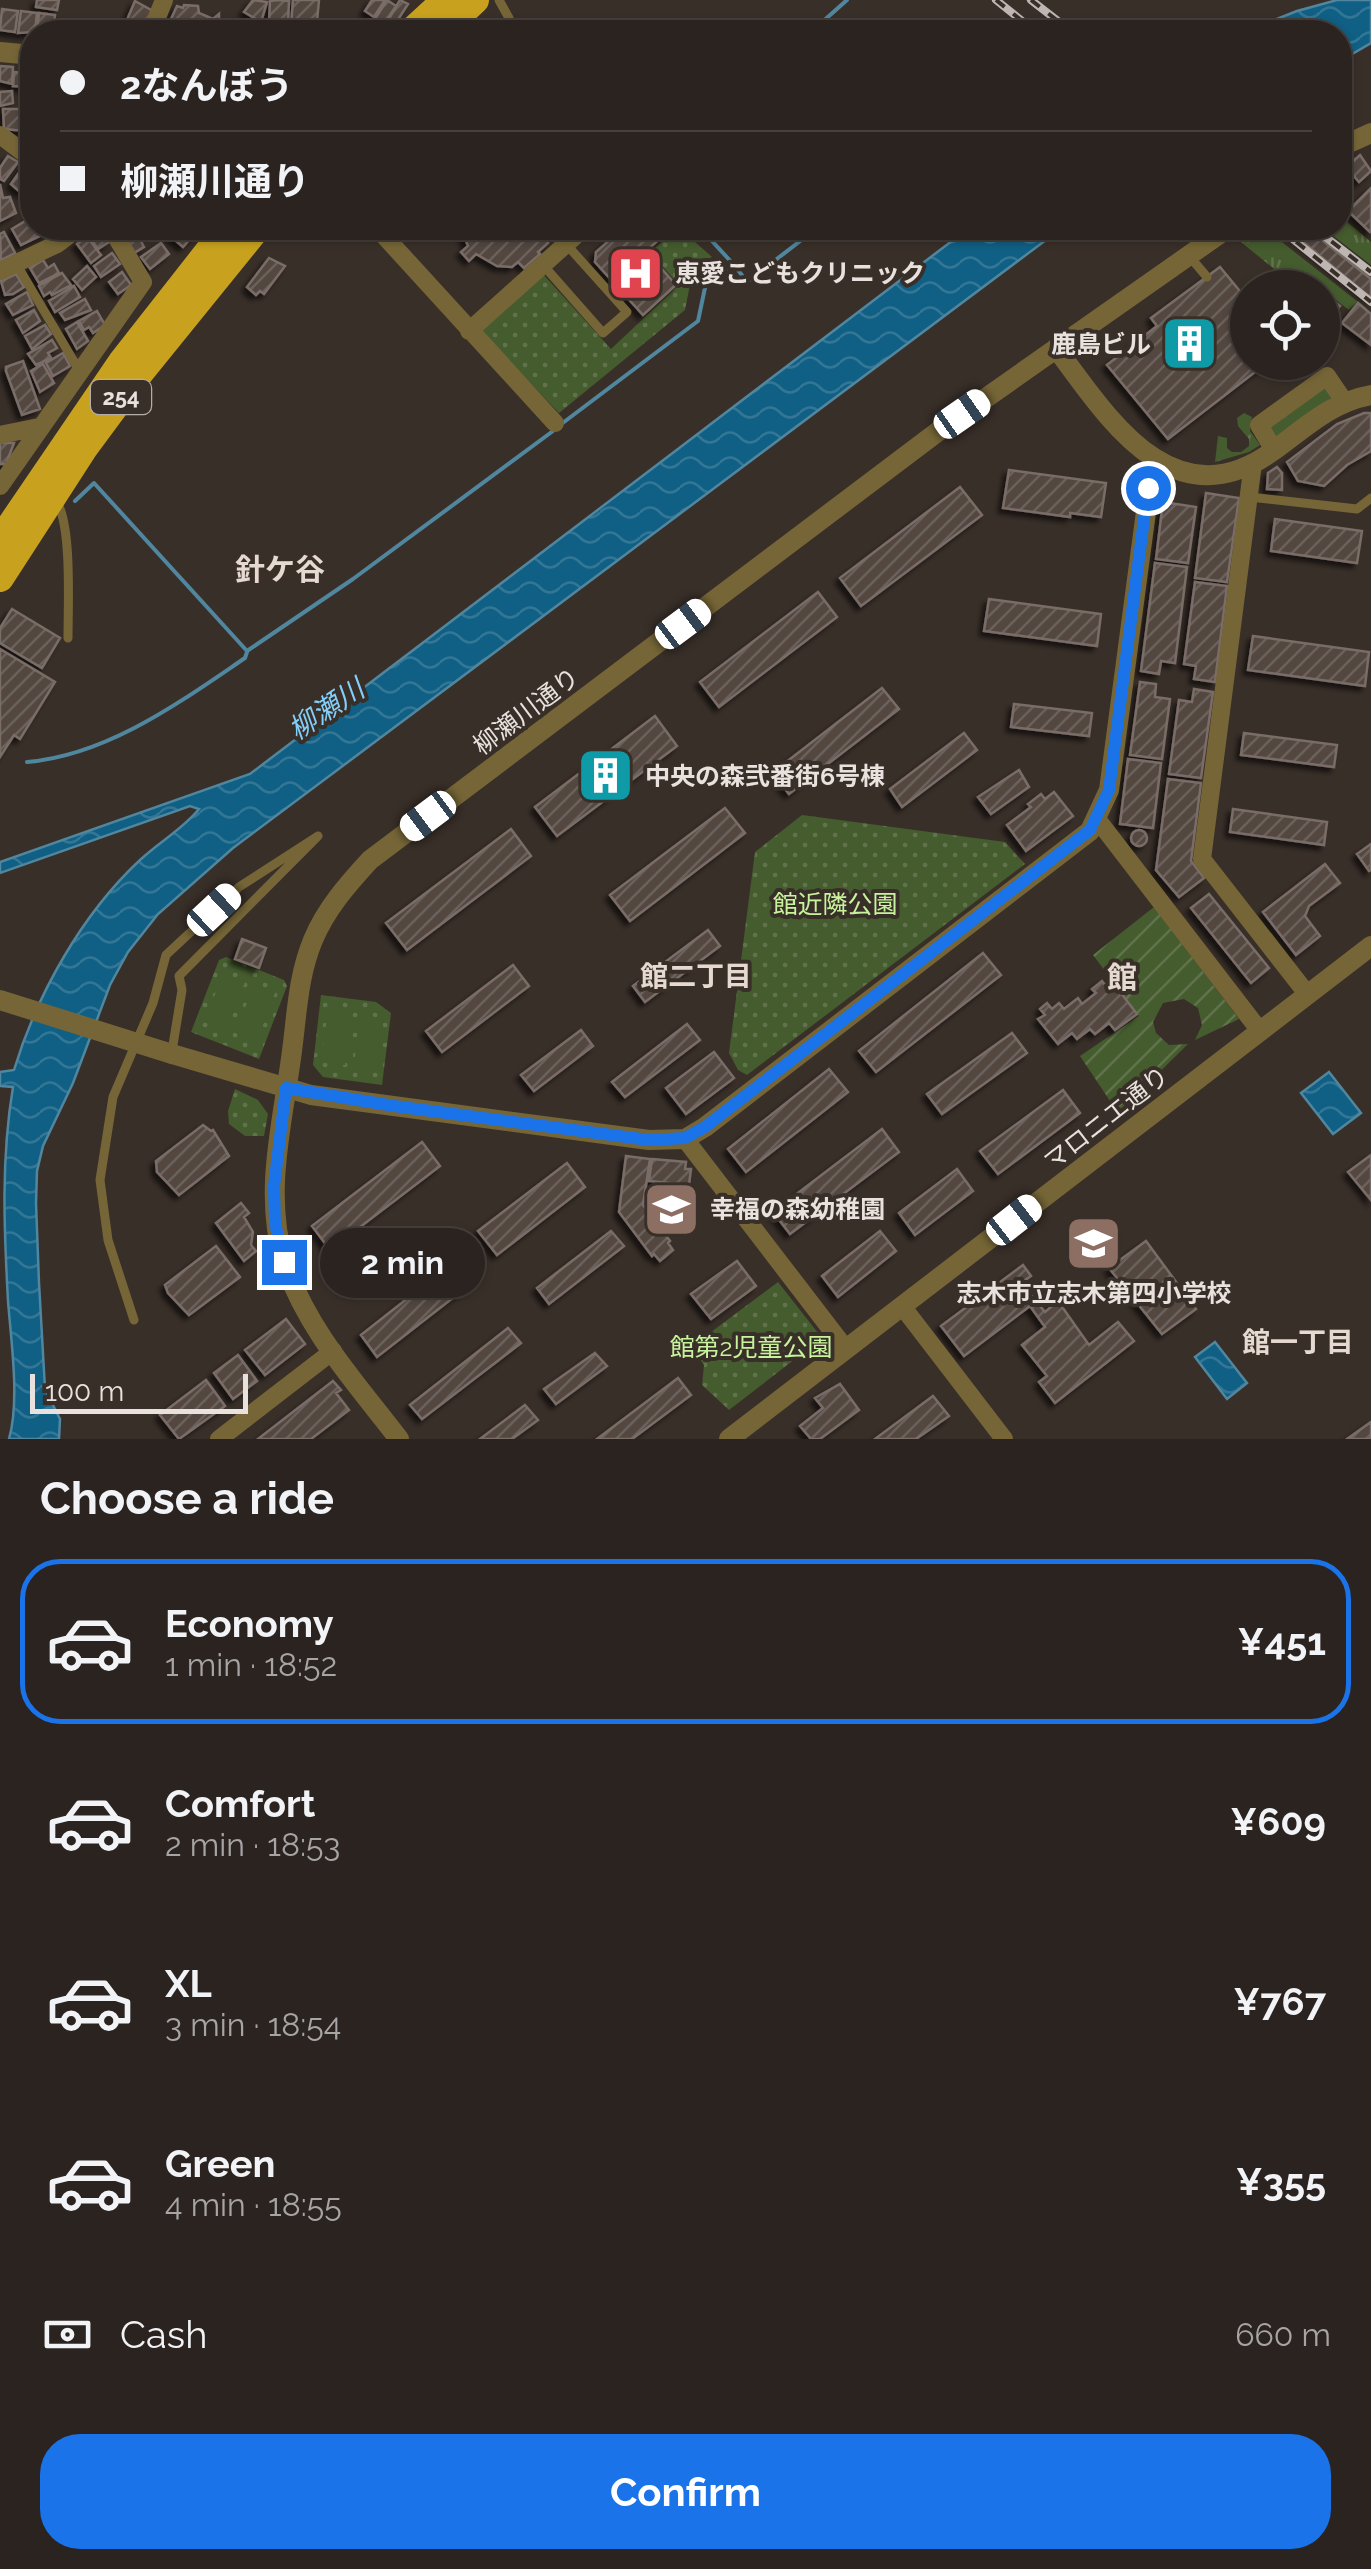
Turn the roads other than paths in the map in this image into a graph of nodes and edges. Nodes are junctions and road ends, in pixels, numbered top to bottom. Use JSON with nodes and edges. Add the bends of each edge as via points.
{"nodes":[{"id":1,"x":446,"y":0,"type":"edge"},
{"id":2,"x":475,"y":0,"type":"edge"},
{"id":3,"x":424,"y":20,"type":"edge"},
{"id":4,"x":454,"y":20,"type":"edge"},
{"id":5,"x":62,"y":240,"type":"edge"},
{"id":6,"x":118,"y":240,"type":"edge"},
{"id":7,"x":218,"y":240,"type":"edge"},
{"id":8,"x":248,"y":240,"type":"edge"},
{"id":9,"x":388,"y":240,"type":"edge"},
{"id":10,"x":570,"y":240,"type":"edge"},
{"id":11,"x":1210,"y":240,"type":"edge"},
{"id":12,"x":566,"y":244,"type":"junction"},
{"id":13,"x":1189,"y":254,"type":"junction"},
{"id":14,"x":544,"y":266,"type":"junction"},
{"id":15,"x":9,"y":268,"type":"edge"},
{"id":16,"x":1207,"y":277,"type":"dead end"},
{"id":17,"x":469,"y":330,"type":"junction"},
{"id":18,"x":1056,"y":348,"type":"junction"},
{"id":19,"x":80,"y":372,"type":"junction"},
{"id":20,"x":1371,"y":395,"type":"edge"},
{"id":21,"x":1344,"y":402,"type":"junction"},
{"id":22,"x":43,"y":421,"type":"junction"},
{"id":23,"x":556,"y":423,"type":"dead end"},
{"id":24,"x":0,"y":435,"type":"edge"},
{"id":25,"x":79,"y":440,"type":"junction"},
{"id":26,"x":1274,"y":450,"type":"junction"},
{"id":27,"x":1153,"y":459,"type":"junction"},
{"id":28,"x":1253,"y":463,"type":"junction"},
{"id":29,"x":0,"y":486,"type":"edge"},
{"id":30,"x":53,"y":496,"type":"junction"},
{"id":31,"x":1250,"y":496,"type":"junction"},
{"id":32,"x":1371,"y":498,"type":"edge"},
{"id":33,"x":0,"y":541,"type":"edge"},
{"id":34,"x":0,"y":578,"type":"edge"},
{"id":35,"x":68,"y":638,"type":"dead end"},
{"id":36,"x":1097,"y":819,"type":"junction"},
{"id":37,"x":1371,"y":946,"type":"edge"},
{"id":38,"x":1308,"y":995,"type":"junction"},
{"id":39,"x":0,"y":1000,"type":"edge"},
{"id":40,"x":1260,"y":1031,"type":"junction"},
{"id":41,"x":172,"y":1054,"type":"junction"},
{"id":42,"x":286,"y":1088,"type":"junction"},
{"id":43,"x":685,"y":1138,"type":"junction"},
{"id":44,"x":902,"y":1306,"type":"junction"},
{"id":45,"x":134,"y":1320,"type":"dead end"},
{"id":46,"x":846,"y":1349,"type":"junction"},
{"id":47,"x":332,"y":1351,"type":"junction"},
{"id":48,"x":219,"y":1439,"type":"edge"},
{"id":49,"x":399,"y":1439,"type":"edge"},
{"id":50,"x":729,"y":1439,"type":"edge"},
{"id":51,"x":1004,"y":1439,"type":"edge"}],
"edges":[{"from":1,"to":3,"type":"highway"},
{"from":2,"to":4,"type":"highway"},
{"from":5,"to":15,"type":"street"},
{"from":6,"to":19,"type":"street","via":[[143,282]]},
{"from":7,"to":25,"type":"highway","number":"254","via":[[122,362]]},
{"from":8,"to":25,"type":"highway","number":"254"},
{"from":9,"to":17,"type":"street"},
{"from":10,"to":12,"type":"street"},
{"from":11,"to":13,"type":"street","name":"柳瀬川通り"},
{"from":12,"to":14,"type":"street"},
{"from":12,"to":14,"type":"lane","via":[[627,312],[603,333]]},
{"from":13,"to":16,"type":"lane"},
{"from":13,"to":18,"type":"street","name":"柳瀬川通り"},
{"from":14,"to":17,"type":"street","via":[[490,302]]},
{"from":15,"to":19,"type":"lane"},
{"from":17,"to":23,"type":"street"},
{"from":18,"to":27,"type":"street","via":[[1123,434]]},
{"from":18,"to":42,"type":"street","name":"柳瀬川通り","via":[[370,860],[314,937],[300,975]]},
{"from":19,"to":22,"type":"street"},
{"from":20,"to":21,"type":"street"},
{"from":21,"to":26,"type":"street"},
{"from":21,"to":26,"type":"street","via":[[1328,376],[1259,425]]},
{"from":22,"to":24,"type":"street"},
{"from":22,"to":25,"type":"street"},
{"from":22,"to":29,"type":"street"},
{"from":25,"to":30,"type":"highway","number":"254"},
{"from":25,"to":33,"type":"highway","number":"254"},
{"from":26,"to":28,"type":"street"},
{"from":27,"to":28,"type":"street","via":[[1204,474]]},
{"from":27,"to":36,"type":"street","via":[[1109,790]]},
{"from":28,"to":31,"type":"street"},
{"from":30,"to":34,"type":"highway","number":"254"},
{"from":30,"to":35,"type":"lane","via":[[62,511]]},
{"from":31,"to":32,"type":"lane","via":[[1356,509]]},
{"from":31,"to":38,"type":"street","via":[[1202,859]]},
{"from":36,"to":40,"type":"street"},
{"from":36,"to":43,"type":"street","via":[[1085,835]]},
{"from":37,"to":38,"type":"street","name":"マロニエ通り"},
{"from":38,"to":40,"type":"street","name":"マロニエ通り"},
{"from":39,"to":41,"type":"street","bridge":true},
{"from":40,"to":44,"type":"street","name":"マロニエ通り"},
{"from":41,"to":42,"type":"street"},
{"from":41,"to":45,"type":"lane","via":[[180,976],[318,836],[239,888],[166,955],[113,1097],[100,1180],[108,1240]]},
{"from":42,"to":43,"type":"street","via":[[649,1140]]},
{"from":42,"to":47,"type":"street","name":"柳瀬川通り","via":[[275,1223],[298,1297]]},
{"from":43,"to":46,"type":"street"},
{"from":44,"to":46,"type":"street","name":"マロニエ通り"},
{"from":44,"to":51,"type":"street"},
{"from":46,"to":50,"type":"street","name":"マロニエ通り"},
{"from":47,"to":48,"type":"street"},
{"from":47,"to":49,"type":"street","name":"柳瀬川通り"}]}
